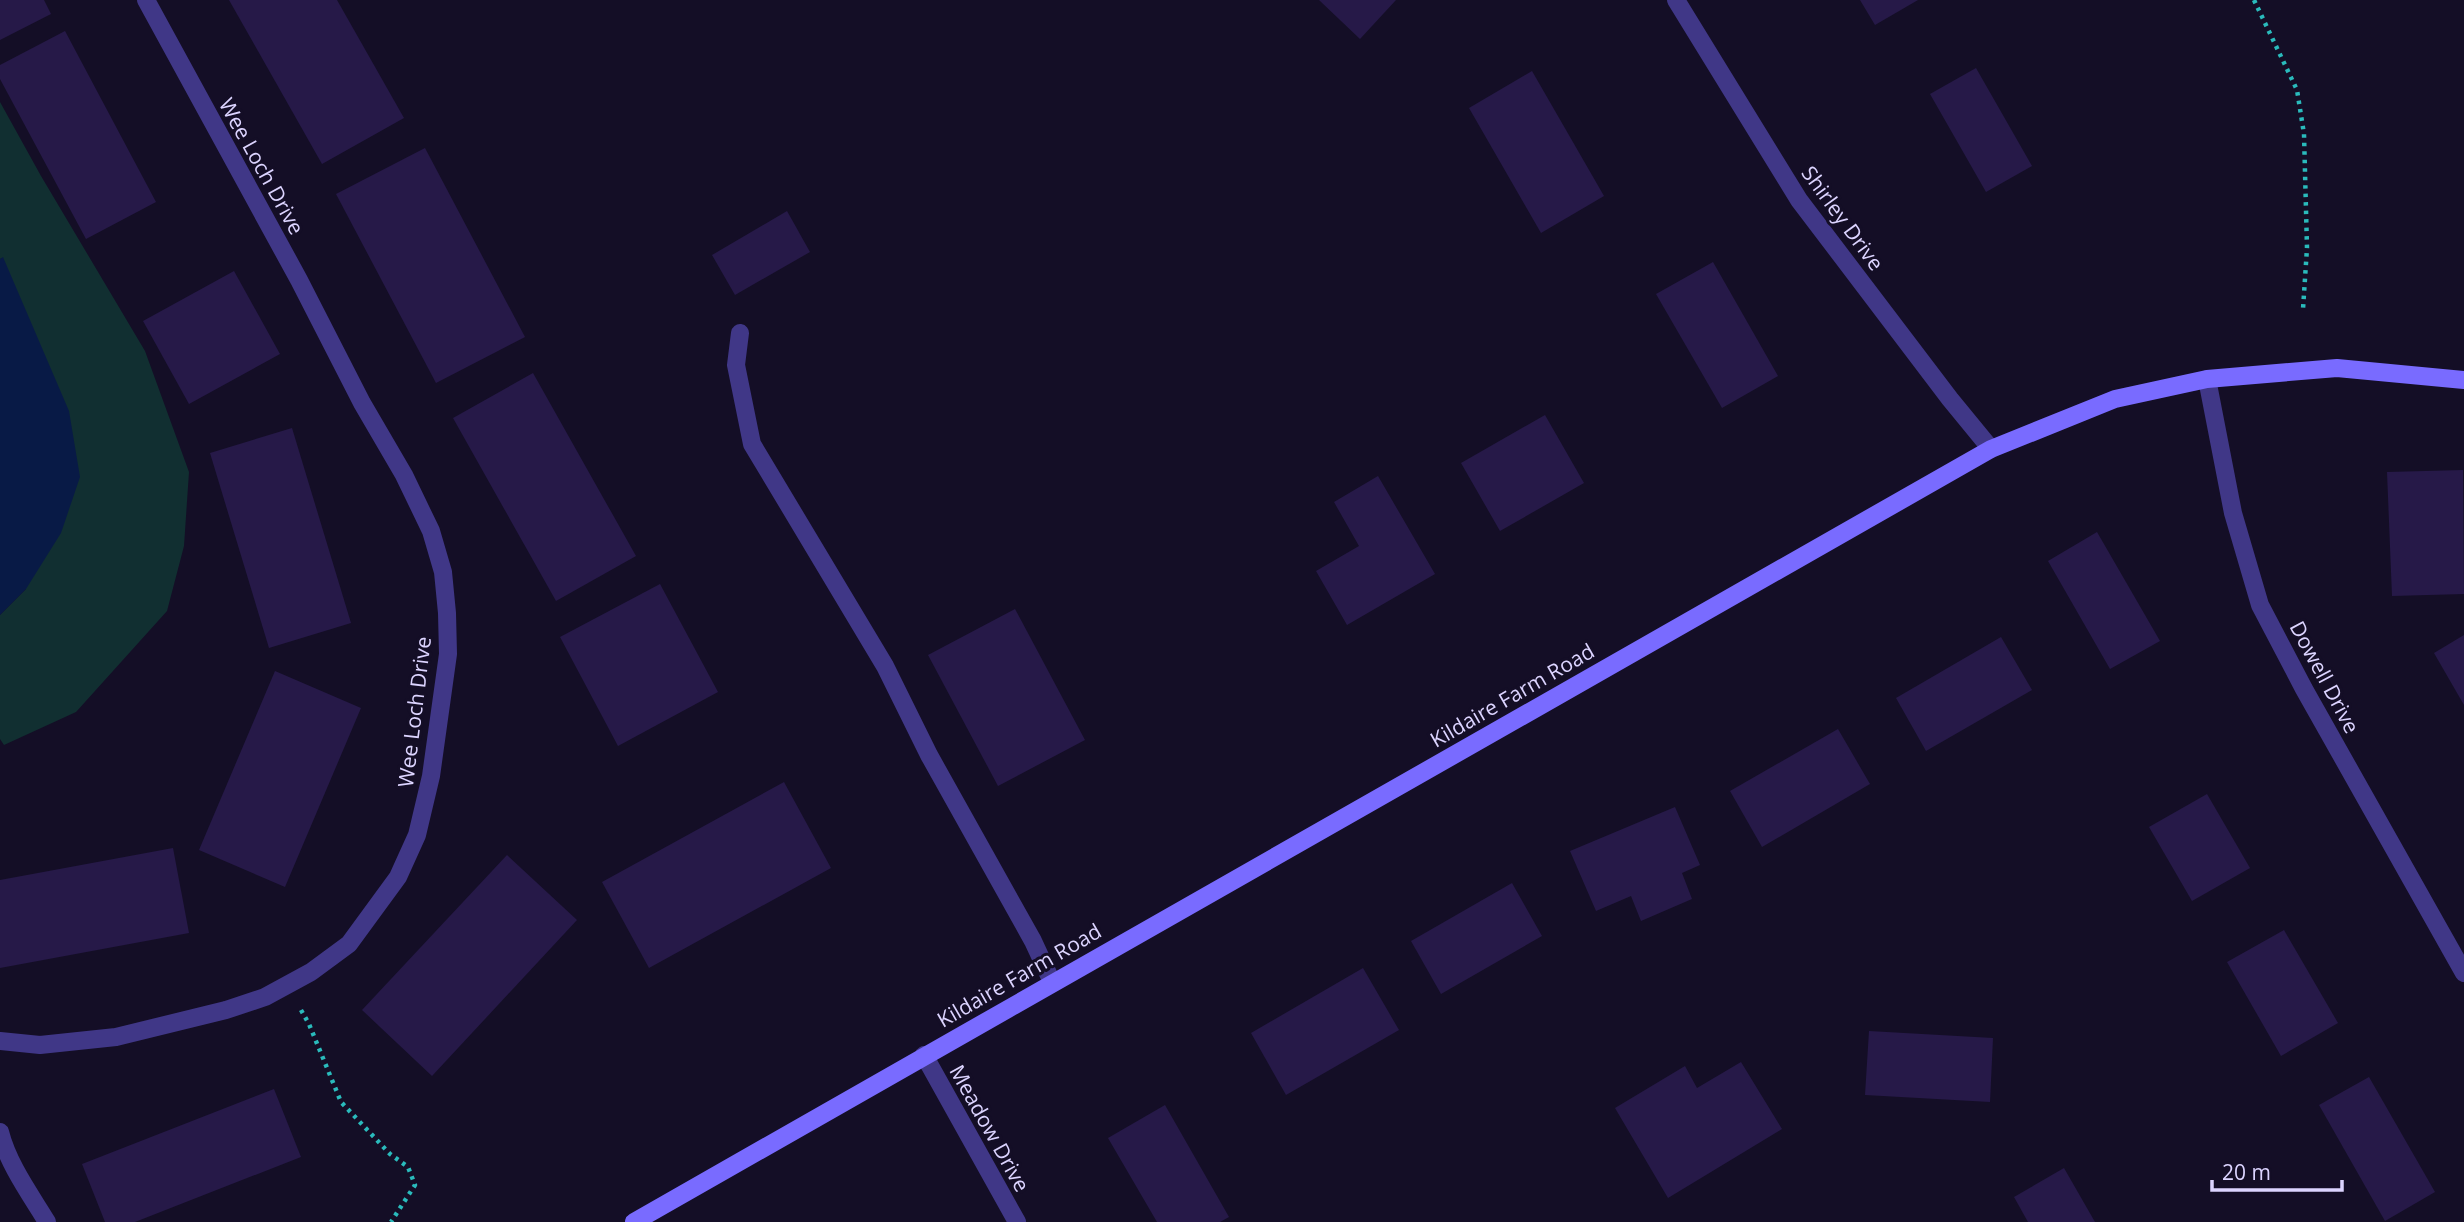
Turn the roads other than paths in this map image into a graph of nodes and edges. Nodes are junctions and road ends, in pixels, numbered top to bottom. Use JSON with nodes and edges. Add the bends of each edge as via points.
{"nodes":[{"id":1,"x":146,"y":0,"type":"edge"},
{"id":2,"x":1676,"y":0,"type":"edge"},
{"id":3,"x":740,"y":333,"type":"dead end"},
{"id":4,"x":2207,"y":379,"type":"junction"},
{"id":5,"x":2464,"y":380,"type":"edge"},
{"id":6,"x":1991,"y":449,"type":"junction"},
{"id":7,"x":2464,"y":973,"type":"edge"},
{"id":8,"x":1052,"y":982,"type":"junction"},
{"id":9,"x":0,"y":1041,"type":"edge"},
{"id":10,"x":924,"y":1055,"type":"junction"},
{"id":11,"x":0,"y":1132,"type":"edge"},
{"id":12,"x":47,"y":1222,"type":"edge"},
{"id":13,"x":634,"y":1222,"type":"edge"},
{"id":14,"x":1017,"y":1222,"type":"edge"}],
"edges":[{"from":1,"to":9,"type":"street","name":"Wee Loch Drive","via":[[431,531],[443,572],[448,654],[431,776],[417,835],[398,877],[349,944],[311,972],[265,997],[116,1037],[40,1045]]},
{"from":2,"to":6,"type":"street","name":"Shirley Drive","via":[[1799,201]]},
{"from":3,"to":8,"type":"street","via":[[736,365],[752,444],[885,666]]},
{"from":4,"to":5,"type":"main road","name":"Kildaire Farm Road","via":[[2337,368]]},
{"from":4,"to":6,"type":"main road","name":"Kildaire Farm Road","via":[[2115,398]]},
{"from":4,"to":7,"type":"street","name":"Dowell Drive","via":[[2233,513],[2260,605]]},
{"from":6,"to":8,"type":"main road","name":"Kildaire Farm Road"},
{"from":8,"to":10,"type":"main road","name":"Kildaire Farm Road"},
{"from":10,"to":13,"type":"main road","name":"Kildaire Farm Road"},
{"from":10,"to":14,"type":"street","name":"Meadow Drive"},
{"from":11,"to":12,"type":"street"}]}
